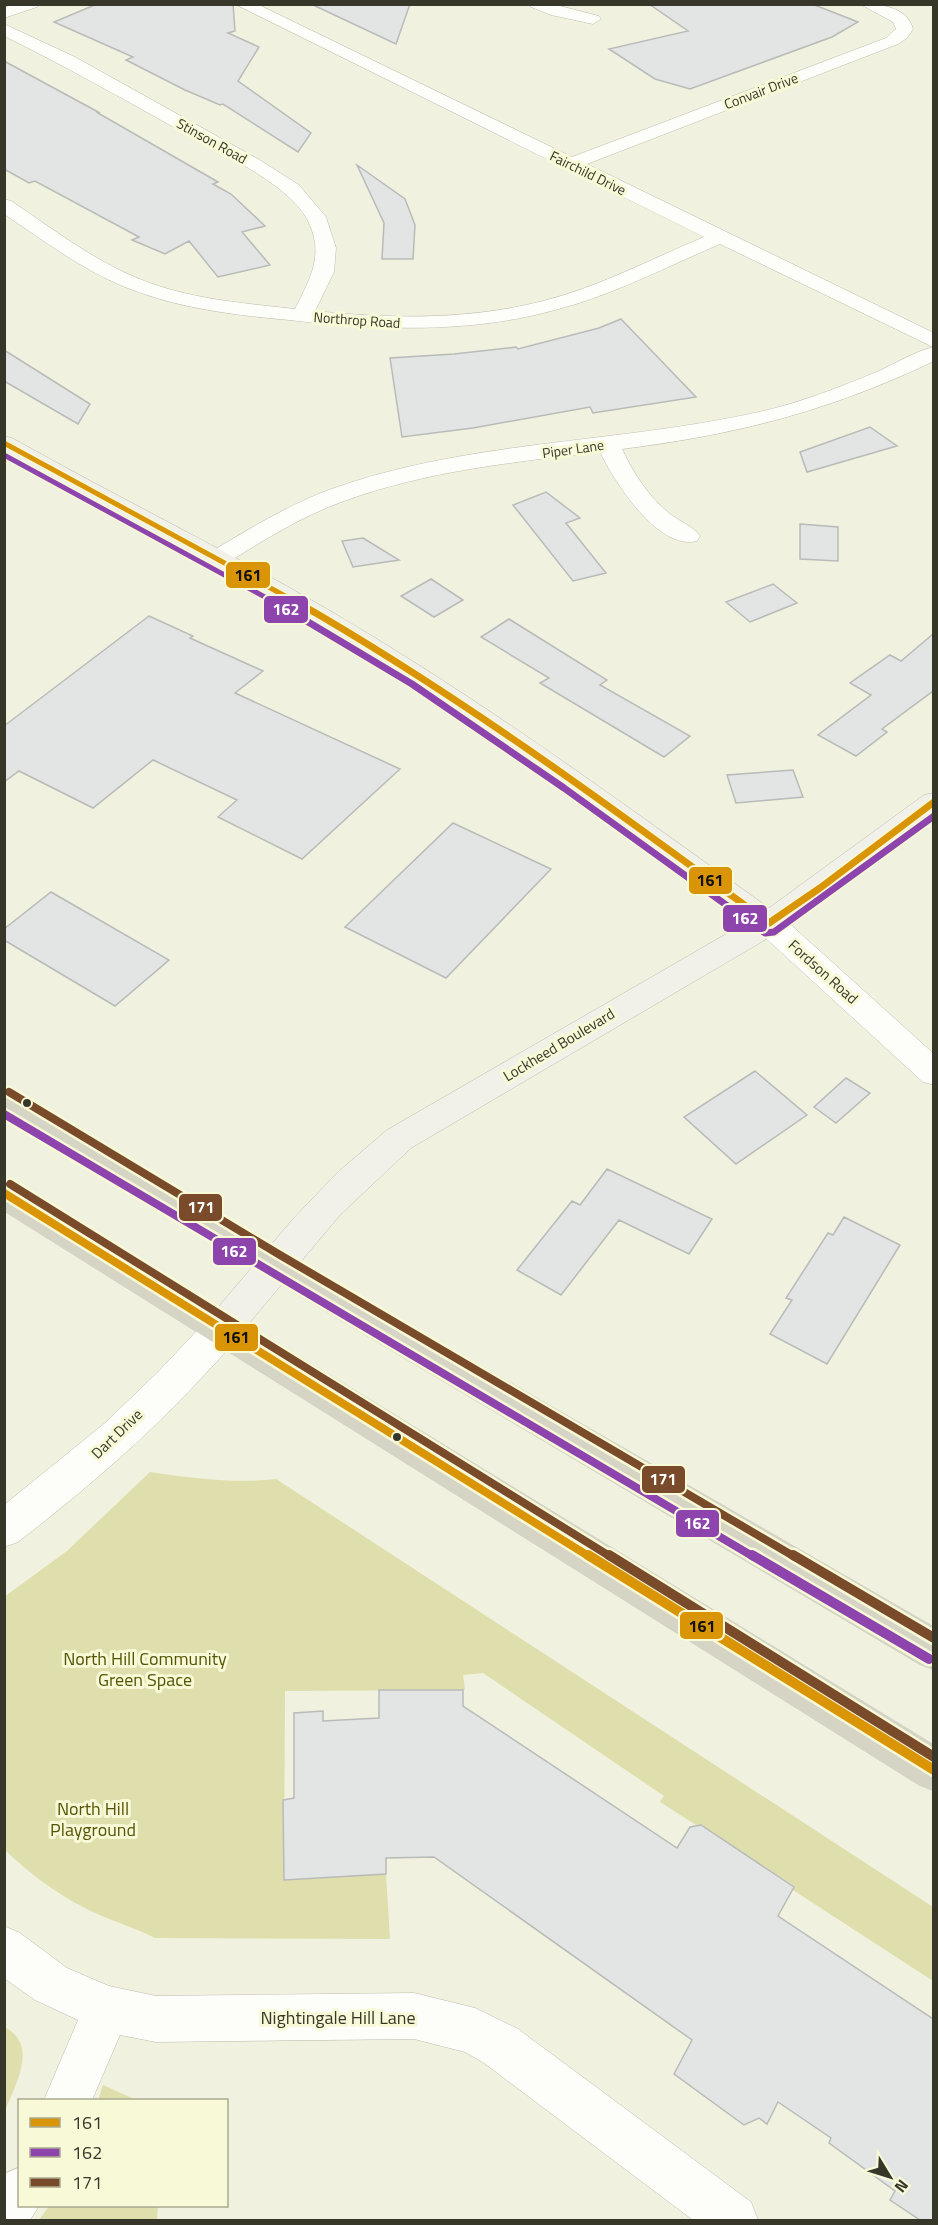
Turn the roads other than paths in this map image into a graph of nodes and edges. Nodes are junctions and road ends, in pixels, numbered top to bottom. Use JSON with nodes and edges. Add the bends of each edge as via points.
{"nodes":[{"id":1,"x":31,"y":4,"type":"edge"},
{"id":2,"x":243,"y":4,"type":"edge"},
{"id":3,"x":537,"y":4,"type":"edge"},
{"id":4,"x":868,"y":4,"type":"edge"},
{"id":5,"x":4,"y":13,"type":"edge"},
{"id":6,"x":593,"y":19,"type":"dead end"},
{"id":7,"x":4,"y":29,"type":"edge"},
{"id":8,"x":570,"y":164,"type":"junction"},
{"id":9,"x":4,"y":205,"type":"edge"},
{"id":10,"x":720,"y":237,"type":"junction"},
{"id":11,"x":302,"y":316,"type":"junction"},
{"id":12,"x":933,"y":340,"type":"edge"},
{"id":13,"x":933,"y":353,"type":"edge"},
{"id":14,"x":4,"y":443,"type":"edge"},
{"id":15,"x":608,"y":444,"type":"junction"},
{"id":16,"x":688,"y":536,"type":"dead end"},
{"id":17,"x":218,"y":558,"type":"junction"},
{"id":18,"x":933,"y":802,"type":"edge"},
{"id":19,"x":770,"y":923,"type":"junction"},
{"id":20,"x":933,"y":1073,"type":"edge"},
{"id":21,"x":4,"y":1101,"type":"edge"},
{"id":22,"x":4,"y":1193,"type":"edge"},
{"id":23,"x":275,"y":1264,"type":"junction"},
{"id":24,"x":222,"y":1329,"type":"junction"},
{"id":25,"x":4,"y":1529,"type":"edge"},
{"id":26,"x":933,"y":1650,"type":"edge"},
{"id":27,"x":933,"y":1770,"type":"edge"},
{"id":28,"x":4,"y":1949,"type":"edge"},
{"id":29,"x":107,"y":2009,"type":"junction"},
{"id":30,"x":68,"y":2099,"type":"edge"},
{"id":31,"x":18,"y":2195,"type":"edge"},
{"id":32,"x":4,"y":2214,"type":"edge"},
{"id":33,"x":733,"y":2220,"type":"edge"}],
"edges":[{"from":1,"to":5,"type":"street"},
{"from":2,"to":8,"type":"street","name":"Fairchild Drive"},
{"from":3,"to":6,"type":"street"},
{"from":4,"to":8,"type":"street","name":"Convair Drive","via":[[897,17],[905,29],[902,34]]},
{"from":7,"to":11,"type":"street","name":"Stinson Road","via":[[69,61],[292,189],[316,218],[326,248],[324,272]]},
{"from":8,"to":10,"type":"street","name":"Fairchild Drive"},
{"from":9,"to":11,"type":"street","name":"Northrop Road","via":[[132,283],[195,302]]},
{"from":10,"to":11,"type":"street","name":"Northrop Road","via":[[583,294],[513,315],[416,324]]},
{"from":10,"to":12,"type":"street","name":"Fairchild Drive"},
{"from":13,"to":15,"type":"street","name":"Piper Lane","via":[[879,380],[794,410],[725,426]]},
{"from":14,"to":17,"type":"street","name":"Fordson Road"},
{"from":15,"to":16,"type":"street","via":[[637,497]]},
{"from":15,"to":17,"type":"street","name":"Piper Lane","via":[[459,464],[376,483],[299,512]]},
{"from":17,"to":19,"type":"street","name":"Fordson Road","via":[[449,695]]},
{"from":18,"to":19,"type":"street","name":"Lockheed Boulevard"},
{"from":19,"to":20,"type":"street","name":"Fordson Road"},
{"from":19,"to":23,"type":"street","name":"Lockheed Boulevard","via":[[399,1139],[348,1184]]},
{"from":21,"to":23,"type":"highway"},
{"from":22,"to":24,"type":"highway"},
{"from":23,"to":24,"type":"street","name":"Lockheed Boulevard"},
{"from":23,"to":26,"type":"highway"},
{"from":24,"to":25,"type":"street","name":"Dart Drive","via":[[177,1380],[68,1481]]},
{"from":24,"to":27,"type":"highway"},
{"from":28,"to":29,"type":"street","name":"Nightingale Hill Lane","via":[[51,1984]]},
{"from":29,"to":30,"type":"street"},
{"from":29,"to":33,"type":"street","name":"Nightingale Hill Lane","via":[[156,2019],[414,2016],[475,2032],[501,2046]]},
{"from":31,"to":32,"type":"street"}]}
